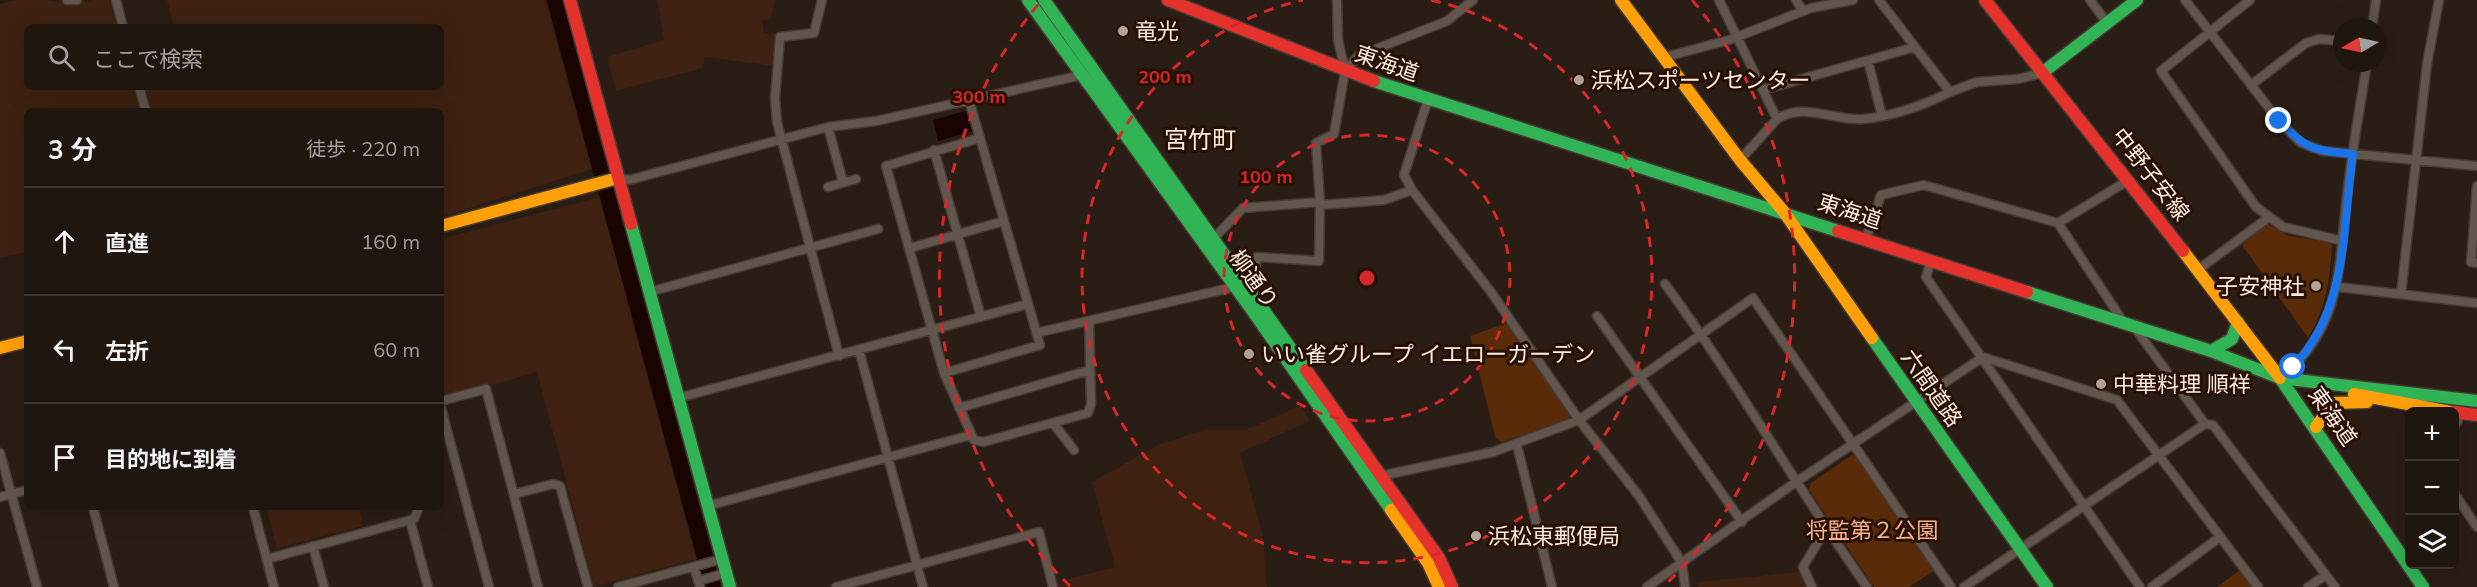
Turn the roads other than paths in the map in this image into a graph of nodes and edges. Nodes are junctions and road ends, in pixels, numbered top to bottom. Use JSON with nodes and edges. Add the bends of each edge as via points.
{"nodes":[{"id":1,"x":66,"y":0,"type":"edge"},
{"id":2,"x":77,"y":0,"type":"edge"},
{"id":3,"x":116,"y":0,"type":"edge"},
{"id":4,"x":570,"y":0,"type":"edge"},
{"id":5,"x":822,"y":0,"type":"edge"},
{"id":6,"x":1028,"y":0,"type":"edge"},
{"id":7,"x":1044,"y":0,"type":"edge"},
{"id":8,"x":1168,"y":0,"type":"edge"},
{"id":9,"x":1337,"y":0,"type":"edge"},
{"id":10,"x":1473,"y":0,"type":"edge"},
{"id":11,"x":1621,"y":0,"type":"edge"},
{"id":12,"x":1719,"y":0,"type":"edge"},
{"id":13,"x":1796,"y":0,"type":"edge"},
{"id":14,"x":1853,"y":0,"type":"edge"},
{"id":15,"x":1879,"y":0,"type":"edge"},
{"id":16,"x":1985,"y":0,"type":"edge"},
{"id":17,"x":2090,"y":0,"type":"edge"},
{"id":18,"x":2137,"y":0,"type":"edge"},
{"id":19,"x":2185,"y":0,"type":"edge"},
{"id":20,"x":2250,"y":0,"type":"edge"},
{"id":21,"x":2376,"y":0,"type":"edge"},
{"id":22,"x":2439,"y":0,"type":"edge"},
{"id":23,"x":1803,"y":10,"type":"junction"},
{"id":24,"x":2373,"y":18,"type":"edge"},
{"id":25,"x":122,"y":24,"type":"edge"},
{"id":26,"x":2108,"y":24,"type":"junction"},
{"id":27,"x":2210,"y":31,"type":"junction"},
{"id":28,"x":1736,"y":35,"type":"junction"},
{"id":29,"x":2333,"y":40,"type":"edge"},
{"id":30,"x":1915,"y":47,"type":"junction"},
{"id":31,"x":1665,"y":57,"type":"junction"},
{"id":32,"x":1868,"y":61,"type":"junction"},
{"id":33,"x":1345,"y":71,"type":"junction"},
{"id":34,"x":2366,"y":72,"type":"edge"},
{"id":35,"x":2042,"y":73,"type":"junction"},
{"id":36,"x":1082,"y":75,"type":"junction"},
{"id":37,"x":2251,"y":85,"type":"junction"},
{"id":38,"x":140,"y":90,"type":"edge"},
{"id":39,"x":1763,"y":90,"type":"junction"},
{"id":40,"x":1950,"y":92,"type":"junction"},
{"id":41,"x":1428,"y":99,"type":"junction"},
{"id":42,"x":969,"y":100,"type":"junction"},
{"id":43,"x":145,"y":108,"type":"edge"},
{"id":44,"x":1882,"y":116,"type":"junction"},
{"id":45,"x":1777,"y":119,"type":"junction"},
{"id":46,"x":828,"y":127,"type":"junction"},
{"id":47,"x":980,"y":138,"type":"junction"},
{"id":48,"x":781,"y":139,"type":"junction"},
{"id":49,"x":934,"y":150,"type":"junction"},
{"id":50,"x":2353,"y":154,"type":"junction"},
{"id":51,"x":2417,"y":159,"type":"junction"},
{"id":52,"x":1740,"y":160,"type":"junction"},
{"id":53,"x":2477,"y":166,"type":"edge"},
{"id":54,"x":614,"y":179,"type":"junction"},
{"id":55,"x":856,"y":179,"type":"dead end"},
{"id":56,"x":2129,"y":180,"type":"junction"},
{"id":57,"x":843,"y":182,"type":"junction"},
{"id":58,"x":2477,"y":186,"type":"edge"},
{"id":59,"x":828,"y":187,"type":"dead end"},
{"id":60,"x":1412,"y":190,"type":"junction"},
{"id":61,"x":1320,"y":204,"type":"junction"},
{"id":62,"x":1784,"y":212,"type":"junction"},
{"id":63,"x":2268,"y":218,"type":"junction"},
{"id":64,"x":1004,"y":221,"type":"junction"},
{"id":65,"x":2058,"y":223,"type":"junction"},
{"id":66,"x":444,"y":225,"type":"edge"},
{"id":67,"x":878,"y":229,"type":"dead end"},
{"id":68,"x":957,"y":234,"type":"junction"},
{"id":69,"x":1213,"y":239,"type":"junction"},
{"id":70,"x":1866,"y":239,"type":"junction"},
{"id":71,"x":2343,"y":241,"type":"junction"},
{"id":72,"x":810,"y":247,"type":"junction"},
{"id":73,"x":910,"y":248,"type":"junction"},
{"id":74,"x":1931,"y":260,"type":"junction"},
{"id":75,"x":2477,"y":263,"type":"edge"},
{"id":76,"x":2199,"y":269,"type":"junction"},
{"id":77,"x":1239,"y":284,"type":"junction"},
{"id":78,"x":1665,"y":284,"type":"dead end"},
{"id":79,"x":2338,"y":287,"type":"junction"},
{"id":80,"x":649,"y":292,"type":"junction"},
{"id":81,"x":2401,"y":294,"type":"junction"},
{"id":82,"x":2477,"y":303,"type":"edge"},
{"id":83,"x":1028,"y":304,"type":"junction"},
{"id":84,"x":1597,"y":316,"type":"dead end"},
{"id":85,"x":981,"y":317,"type":"junction"},
{"id":86,"x":1089,"y":321,"type":"junction"},
{"id":87,"x":2238,"y":322,"type":"junction"},
{"id":88,"x":2129,"y":325,"type":"junction"},
{"id":89,"x":933,"y":331,"type":"junction"},
{"id":90,"x":1036,"y":333,"type":"junction"},
{"id":91,"x":1702,"y":335,"type":"junction"},
{"id":92,"x":24,"y":342,"type":"edge"},
{"id":93,"x":0,"y":348,"type":"edge"},
{"id":94,"x":859,"y":350,"type":"junction"},
{"id":95,"x":2211,"y":351,"type":"junction"},
{"id":96,"x":839,"y":356,"type":"junction"},
{"id":97,"x":1983,"y":357,"type":"junction"},
{"id":98,"x":1090,"y":370,"type":"junction"},
{"id":99,"x":944,"y":373,"type":"junction"},
{"id":100,"x":1639,"y":378,"type":"junction"},
{"id":101,"x":2280,"y":378,"type":"junction"},
{"id":102,"x":678,"y":398,"type":"junction"},
{"id":103,"x":444,"y":400,"type":"edge"},
{"id":104,"x":2477,"y":400,"type":"edge"},
{"id":105,"x":1916,"y":401,"type":"junction"},
{"id":106,"x":2398,"y":403,"type":"junction"},
{"id":107,"x":2424,"y":407,"type":"edge"},
{"id":108,"x":959,"y":408,"type":"junction"},
{"id":109,"x":2459,"y":412,"type":"edge"},
{"id":110,"x":2477,"y":415,"type":"edge"},
{"id":111,"x":444,"y":419,"type":"edge"},
{"id":112,"x":1579,"y":420,"type":"junction"},
{"id":113,"x":1053,"y":423,"type":"junction"},
{"id":114,"x":2205,"y":424,"type":"junction"},
{"id":115,"x":2316,"y":427,"type":"junction"},
{"id":116,"x":971,"y":435,"type":"junction"},
{"id":117,"x":1853,"y":444,"type":"junction"},
{"id":118,"x":1517,"y":445,"type":"junction"},
{"id":119,"x":1074,"y":450,"type":"dead end"},
{"id":120,"x":0,"y":453,"type":"edge"},
{"id":121,"x":2160,"y":456,"type":"junction"},
{"id":122,"x":888,"y":458,"type":"junction"},
{"id":123,"x":1380,"y":476,"type":"junction"},
{"id":124,"x":1796,"y":482,"type":"junction"},
{"id":125,"x":24,"y":491,"type":"edge"},
{"id":126,"x":514,"y":494,"type":"junction"},
{"id":127,"x":11,"y":495,"type":"junction"},
{"id":128,"x":0,"y":497,"type":"edge"},
{"id":129,"x":2459,"y":500,"type":"edge"},
{"id":130,"x":707,"y":506,"type":"junction"},
{"id":131,"x":2085,"y":507,"type":"junction"},
{"id":132,"x":94,"y":510,"type":"edge"},
{"id":133,"x":254,"y":510,"type":"edge"},
{"id":134,"x":418,"y":510,"type":"edge"},
{"id":135,"x":410,"y":520,"type":"junction"},
{"id":136,"x":1742,"y":522,"type":"junction"},
{"id":137,"x":2477,"y":527,"type":"edge"},
{"id":138,"x":1826,"y":529,"type":"junction"},
{"id":139,"x":2220,"y":537,"type":"junction"},
{"id":140,"x":313,"y":546,"type":"junction"},
{"id":141,"x":2020,"y":549,"type":"junction"},
{"id":142,"x":267,"y":559,"type":"junction"},
{"id":143,"x":718,"y":560,"type":"junction"},
{"id":144,"x":1682,"y":563,"type":"junction"},
{"id":145,"x":917,"y":565,"type":"junction"},
{"id":146,"x":697,"y":566,"type":"junction"},
{"id":147,"x":2326,"y":574,"type":"junction"},
{"id":148,"x":721,"y":575,"type":"junction"},
{"id":149,"x":700,"y":583,"type":"edge"},
{"id":150,"x":37,"y":587,"type":"edge"},
{"id":151,"x":114,"y":587,"type":"edge"},
{"id":152,"x":274,"y":587,"type":"edge"},
{"id":153,"x":324,"y":587,"type":"edge"},
{"id":154,"x":428,"y":587,"type":"edge"},
{"id":155,"x":489,"y":587,"type":"edge"},
{"id":156,"x":538,"y":587,"type":"edge"},
{"id":157,"x":588,"y":587,"type":"edge"},
{"id":158,"x":618,"y":587,"type":"edge"},
{"id":159,"x":730,"y":587,"type":"edge"},
{"id":160,"x":836,"y":587,"type":"edge"},
{"id":161,"x":923,"y":587,"type":"edge"},
{"id":162,"x":1053,"y":587,"type":"edge"},
{"id":163,"x":1439,"y":587,"type":"edge"},
{"id":164,"x":1452,"y":587,"type":"edge"},
{"id":165,"x":1552,"y":587,"type":"edge"},
{"id":166,"x":1647,"y":587,"type":"edge"},
{"id":167,"x":1685,"y":587,"type":"edge"},
{"id":168,"x":1812,"y":587,"type":"edge"},
{"id":169,"x":1867,"y":587,"type":"edge"},
{"id":170,"x":1951,"y":587,"type":"edge"},
{"id":171,"x":1964,"y":587,"type":"edge"},
{"id":172,"x":2047,"y":587,"type":"edge"},
{"id":173,"x":2140,"y":587,"type":"edge"},
{"id":174,"x":2152,"y":587,"type":"edge"},
{"id":175,"x":2258,"y":587,"type":"edge"},
{"id":176,"x":2308,"y":587,"type":"edge"},
{"id":177,"x":2335,"y":587,"type":"edge"},
{"id":178,"x":2423,"y":587,"type":"edge"}],
"edges":[{"from":1,"to":2,"type":"street"},
{"from":3,"to":25,"type":"street"},
{"from":4,"to":54,"type":"main road"},
{"from":5,"to":48,"type":"street","via":[[814,33],[780,37],[775,110]]},
{"from":6,"to":36,"type":"main road","name":"柳通り"},
{"from":7,"to":69,"type":"main road","name":"柳通り"},
{"from":8,"to":33,"type":"main road","name":"東海道"},
{"from":9,"to":33,"type":"street","via":[[1338,40]]},
{"from":10,"to":33,"type":"street","via":[[1447,21],[1358,56]]},
{"from":11,"to":31,"type":"main road","name":"六間道路"},
{"from":12,"to":28,"type":"street"},
{"from":13,"to":23,"type":"street"},
{"from":14,"to":23,"type":"street"},
{"from":15,"to":30,"type":"street"},
{"from":16,"to":35,"type":"main road","name":"中野子安線"},
{"from":17,"to":26,"type":"street"},
{"from":18,"to":26,"type":"main road"},
{"from":19,"to":27,"type":"street"},
{"from":20,"to":27,"type":"street"},
{"from":21,"to":24,"type":"street"},
{"from":22,"to":51,"type":"street","via":[[2427,64]]},
{"from":23,"to":28,"type":"street"},
{"from":26,"to":35,"type":"main road"},
{"from":27,"to":37,"type":"street"},
{"from":27,"to":63,"type":"street","via":[[2161,71],[2256,207]]},
{"from":28,"to":31,"type":"street","via":[[1730,40]]},
{"from":28,"to":39,"type":"street"},
{"from":29,"to":37,"type":"street","via":[[2306,43]]},
{"from":30,"to":32,"type":"street"},
{"from":30,"to":40,"type":"street"},
{"from":31,"to":52,"type":"main road","name":"六間道路"},
{"from":32,"to":39,"type":"street"},
{"from":32,"to":44,"type":"street"},
{"from":33,"to":41,"type":"main road","name":"東海道"},
{"from":33,"to":61,"type":"street","via":[[1334,134],[1316,143]]},
{"from":34,"to":50,"type":"street"},
{"from":35,"to":40,"type":"street","via":[[1977,82]]},
{"from":35,"to":56,"type":"main road","name":"中野子安線"},
{"from":36,"to":42,"type":"street"},
{"from":36,"to":77,"type":"main road","name":"柳通り"},
{"from":37,"to":50,"type":"street","via":[[2301,143],[2323,151]]},
{"from":38,"to":43,"type":"street"},
{"from":39,"to":45,"type":"street"},
{"from":40,"to":44,"type":"street"},
{"from":41,"to":60,"type":"street","via":[[1404,175]]},
{"from":41,"to":62,"type":"main road","name":"東海道"},
{"from":42,"to":46,"type":"street","via":[[876,121]]},
{"from":42,"to":47,"type":"street"},
{"from":44,"to":45,"type":"street","via":[[1847,120],[1802,111]]},
{"from":45,"to":52,"type":"street"},
{"from":46,"to":48,"type":"street"},
{"from":46,"to":57,"type":"street"},
{"from":47,"to":49,"type":"street"},
{"from":47,"to":64,"type":"street"},
{"from":48,"to":54,"type":"street","via":[[629,180]]},
{"from":48,"to":72,"type":"street"},
{"from":49,"to":68,"type":"street"},
{"from":49,"to":73,"type":"street","via":[[886,166]]},
{"from":50,"to":51,"type":"street"},
{"from":50,"to":71,"type":"street"},
{"from":51,"to":53,"type":"street"},
{"from":51,"to":81,"type":"street"},
{"from":52,"to":62,"type":"main road","name":"六間道路"},
{"from":54,"to":66,"type":"main road"},
{"from":54,"to":80,"type":"main road"},
{"from":55,"to":57,"type":"street"},
{"from":56,"to":65,"type":"street"},
{"from":56,"to":76,"type":"main road","name":"中野子安線"},
{"from":57,"to":59,"type":"street"},
{"from":58,"to":75,"type":"street","via":[[2471,262]]},
{"from":60,"to":61,"type":"street","via":[[1384,200]]},
{"from":60,"to":112,"type":"street","via":[[1491,292]]},
{"from":61,"to":69,"type":"street","via":[[1243,207]]},
{"from":61,"to":77,"type":"street","via":[[1319,261],[1257,257],[1255,272]]},
{"from":62,"to":70,"type":"main road","name":"東海道"},
{"from":62,"to":105,"type":"main road","name":"六間道路"},
{"from":63,"to":71,"type":"street","via":[[2283,227]]},
{"from":63,"to":76,"type":"street"},
{"from":64,"to":68,"type":"street"},
{"from":64,"to":83,"type":"street"},
{"from":65,"to":70,"type":"street","via":[[1924,185],[1881,195]]},
{"from":65,"to":88,"type":"street"},
{"from":67,"to":72,"type":"street"},
{"from":68,"to":73,"type":"street"},
{"from":68,"to":85,"type":"street"},
{"from":69,"to":77,"type":"main road","name":"柳通り"},
{"from":70,"to":74,"type":"main road","name":"東海道"},
{"from":71,"to":79,"type":"street"},
{"from":72,"to":80,"type":"street"},
{"from":72,"to":96,"type":"street"},
{"from":73,"to":89,"type":"street"},
{"from":74,"to":88,"type":"main road","name":"東海道"},
{"from":74,"to":97,"type":"street","via":[[1926,277]]},
{"from":76,"to":87,"type":"main road","name":"中野子安線"},
{"from":77,"to":86,"type":"street"},
{"from":77,"to":123,"type":"main road","name":"柳通り"},
{"from":77,"to":163,"type":"main road","name":"柳通り","via":[[1428,563]]},
{"from":78,"to":91,"type":"street"},
{"from":79,"to":81,"type":"street"},
{"from":79,"to":101,"type":"street","via":[[2309,350]]},
{"from":80,"to":102,"type":"main road"},
{"from":81,"to":82,"type":"street"},
{"from":83,"to":85,"type":"street"},
{"from":83,"to":90,"type":"street"},
{"from":84,"to":100,"type":"street"},
{"from":85,"to":89,"type":"street"},
{"from":86,"to":90,"type":"street"},
{"from":86,"to":98,"type":"street"},
{"from":87,"to":95,"type":"main road","via":[[2232,339]]},
{"from":87,"to":101,"type":"main road","name":"中野子安線"},
{"from":88,"to":95,"type":"main road","name":"東海道"},
{"from":88,"to":114,"type":"street"},
{"from":89,"to":94,"type":"street"},
{"from":89,"to":99,"type":"street"},
{"from":90,"to":99,"type":"street","via":[[1040,345]]},
{"from":91,"to":100,"type":"street"},
{"from":91,"to":117,"type":"street","via":[[1753,298]]},
{"from":91,"to":124,"type":"street"},
{"from":92,"to":93,"type":"main road"},
{"from":94,"to":96,"type":"street"},
{"from":94,"to":122,"type":"street"},
{"from":95,"to":101,"type":"main road","name":"東海道"},
{"from":96,"to":102,"type":"street"},
{"from":97,"to":105,"type":"street"},
{"from":97,"to":121,"type":"street","via":[[2114,398]]},
{"from":97,"to":131,"type":"street"},
{"from":98,"to":108,"type":"street"},
{"from":98,"to":113,"type":"street","via":[[1090,409],[1084,415]]},
{"from":99,"to":108,"type":"street"},
{"from":100,"to":112,"type":"street"},
{"from":100,"to":136,"type":"street"},
{"from":101,"to":104,"type":"main road"},
{"from":101,"to":106,"type":"main road"},
{"from":101,"to":115,"type":"main road","name":"東海道"},
{"from":102,"to":130,"type":"main road"},
{"from":103,"to":126,"type":"street","via":[[486,389]]},
{"from":105,"to":117,"type":"street"},
{"from":105,"to":141,"type":"main road","name":"六間道路"},
{"from":106,"to":107,"type":"main road"},
{"from":106,"to":115,"type":"main road","via":[[2332,403]]},
{"from":108,"to":116,"type":"street"},
{"from":109,"to":110,"type":"main road"},
{"from":111,"to":155,"type":"street"},
{"from":112,"to":118,"type":"street"},
{"from":112,"to":144,"type":"street","via":[[1639,496]]},
{"from":113,"to":116,"type":"street","via":[[983,442]]},
{"from":113,"to":119,"type":"street"},
{"from":114,"to":121,"type":"street"},
{"from":114,"to":147,"type":"street","via":[[2213,425]]},
{"from":115,"to":178,"type":"main road","name":"東海道"},
{"from":116,"to":122,"type":"street"},
{"from":117,"to":124,"type":"street"},
{"from":117,"to":170,"type":"street"},
{"from":118,"to":123,"type":"street"},
{"from":118,"to":165,"type":"street"},
{"from":120,"to":127,"type":"street"},
{"from":121,"to":131,"type":"street"},
{"from":121,"to":139,"type":"street"},
{"from":122,"to":130,"type":"street"},
{"from":122,"to":145,"type":"street"},
{"from":123,"to":164,"type":"main road","name":"柳通り","via":[[1439,558]]},
{"from":124,"to":136,"type":"street"},
{"from":124,"to":138,"type":"street"},
{"from":125,"to":127,"type":"street"},
{"from":126,"to":156,"type":"street"},
{"from":126,"to":157,"type":"street","via":[[553,484],[560,486]]},
{"from":127,"to":128,"type":"street"},
{"from":127,"to":150,"type":"street"},
{"from":129,"to":137,"type":"street"},
{"from":130,"to":143,"type":"main road"},
{"from":131,"to":141,"type":"street"},
{"from":131,"to":173,"type":"street"},
{"from":132,"to":151,"type":"street"},
{"from":133,"to":142,"type":"street"},
{"from":134,"to":135,"type":"street"},
{"from":135,"to":140,"type":"street"},
{"from":135,"to":154,"type":"street"},
{"from":136,"to":144,"type":"street"},
{"from":138,"to":168,"type":"street","via":[[1803,567]]},
{"from":138,"to":169,"type":"street"},
{"from":139,"to":174,"type":"street"},
{"from":139,"to":175,"type":"street"},
{"from":140,"to":142,"type":"street"},
{"from":140,"to":153,"type":"street"},
{"from":141,"to":171,"type":"street"},
{"from":141,"to":172,"type":"main road","name":"六間道路"},
{"from":142,"to":152,"type":"street"},
{"from":143,"to":146,"type":"street"},
{"from":143,"to":148,"type":"main road"},
{"from":144,"to":166,"type":"street"},
{"from":144,"to":167,"type":"street"},
{"from":145,"to":160,"type":"street"},
{"from":145,"to":161,"type":"street"},
{"from":145,"to":162,"type":"street","via":[[1039,532]]},
{"from":146,"to":149,"type":"street"},
{"from":146,"to":158,"type":"street"},
{"from":147,"to":176,"type":"street"},
{"from":147,"to":177,"type":"street"},
{"from":148,"to":149,"type":"street"},
{"from":148,"to":159,"type":"main road"}]}
